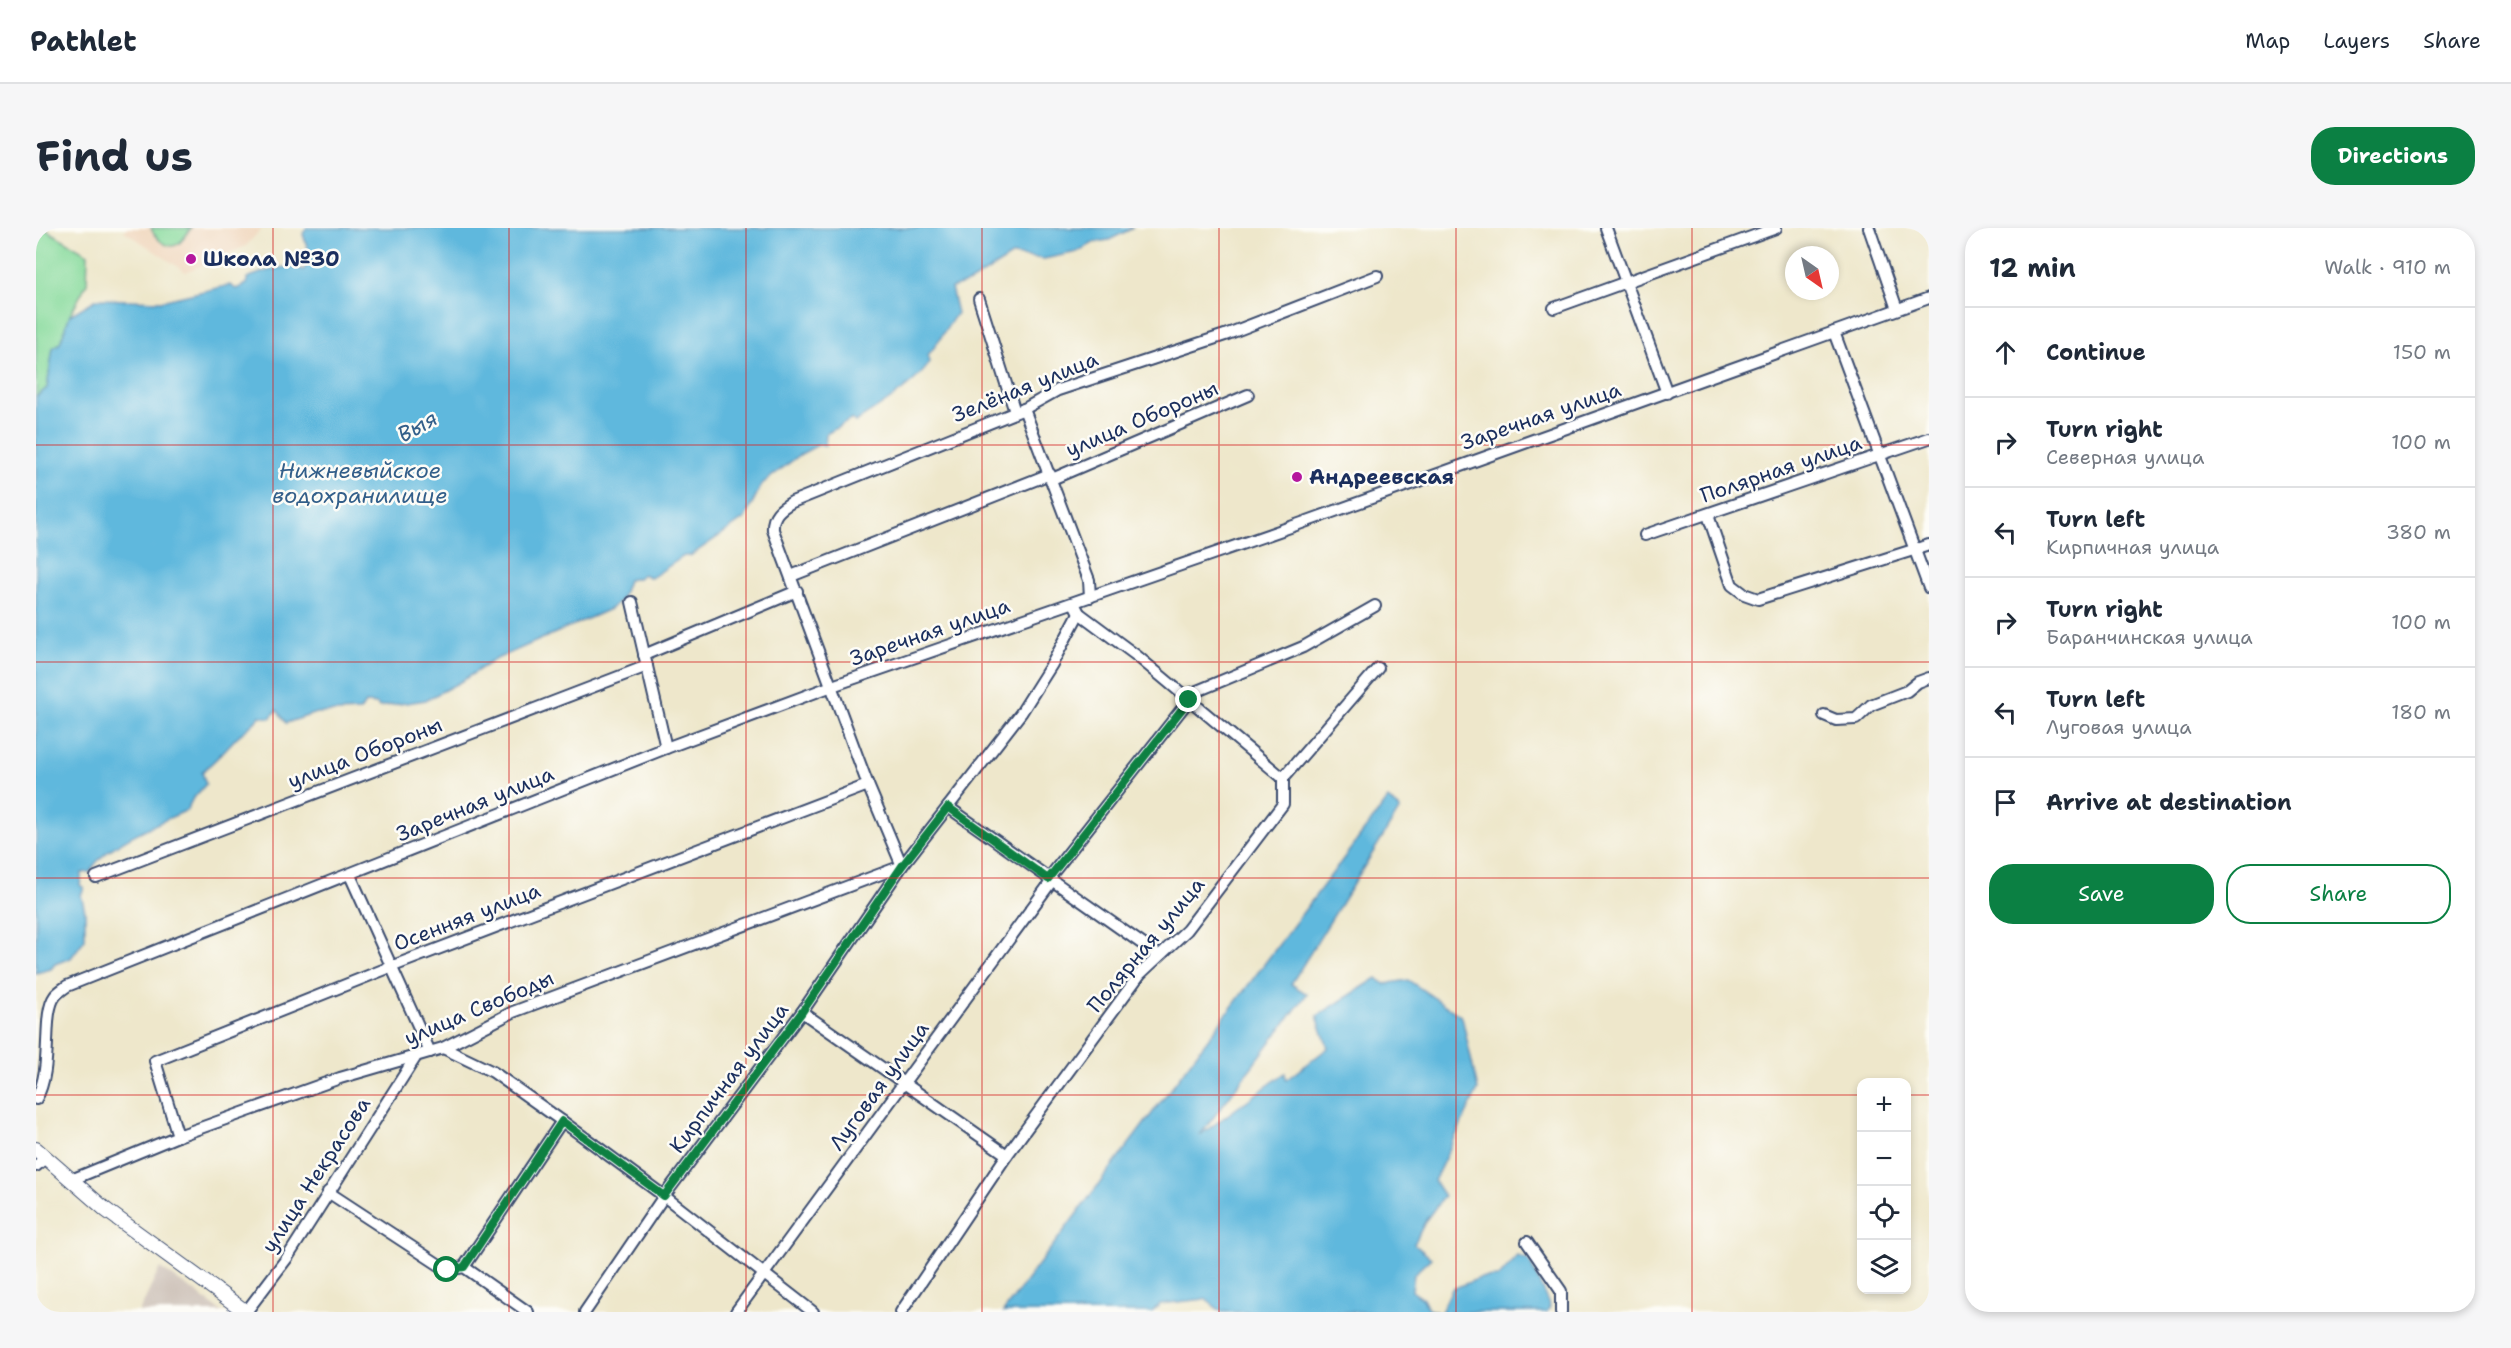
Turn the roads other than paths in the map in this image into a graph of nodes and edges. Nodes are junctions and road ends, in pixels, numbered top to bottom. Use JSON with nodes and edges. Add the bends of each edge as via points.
{"nodes":[{"id":1,"x":1606,"y":228,"type":"edge"},
{"id":2,"x":1776,"y":228,"type":"edge"},
{"id":3,"x":1869,"y":228,"type":"edge"},
{"id":4,"x":1759,"y":231,"type":"edge"},
{"id":5,"x":1377,"y":276,"type":"dead end"},
{"id":6,"x":1625,"y":282,"type":"junction"},
{"id":7,"x":1929,"y":298,"type":"edge"},
{"id":8,"x":979,"y":299,"type":"dead end"},
{"id":9,"x":1554,"y":309,"type":"dead end"},
{"id":10,"x":1897,"y":309,"type":"junction"},
{"id":11,"x":1834,"y":332,"type":"junction"},
{"id":12,"x":1667,"y":393,"type":"junction"},
{"id":13,"x":1248,"y":395,"type":"dead end"},
{"id":14,"x":1020,"y":410,"type":"junction"},
{"id":15,"x":1929,"y":438,"type":"edge"},
{"id":16,"x":1881,"y":455,"type":"junction"},
{"id":17,"x":1051,"y":476,"type":"junction"},
{"id":18,"x":1708,"y":515,"type":"junction"},
{"id":19,"x":1644,"y":535,"type":"dead end"},
{"id":20,"x":1929,"y":545,"type":"edge"},
{"id":21,"x":1915,"y":550,"type":"junction"},
{"id":22,"x":791,"y":576,"type":"junction"},
{"id":23,"x":1929,"y":588,"type":"edge"},
{"id":24,"x":796,"y":591,"type":"junction"},
{"id":25,"x":1090,"y":597,"type":"junction"},
{"id":26,"x":632,"y":602,"type":"dead end"},
{"id":27,"x":1375,"y":606,"type":"dead end"},
{"id":28,"x":1077,"y":608,"type":"junction"},
{"id":29,"x":646,"y":660,"type":"junction"},
{"id":30,"x":1378,"y":668,"type":"dead end"},
{"id":31,"x":1929,"y":678,"type":"edge"},
{"id":32,"x":832,"y":686,"type":"junction"},
{"id":33,"x":1187,"y":698,"type":"junction"},
{"id":34,"x":1824,"y":715,"type":"dead end"},
{"id":35,"x":666,"y":748,"type":"junction"},
{"id":36,"x":1283,"y":778,"type":"junction"},
{"id":37,"x":868,"y":785,"type":"junction"},
{"id":38,"x":948,"y":807,"type":"junction"},
{"id":39,"x":902,"y":866,"type":"junction"},
{"id":40,"x":350,"y":875,"type":"junction"},
{"id":41,"x":96,"y":878,"type":"dead end"},
{"id":42,"x":1050,"y":881,"type":"junction"},
{"id":43,"x":1158,"y":955,"type":"junction"},
{"id":44,"x":393,"y":966,"type":"junction"},
{"id":45,"x":802,"y":1012,"type":"junction"},
{"id":46,"x":443,"y":1048,"type":"junction"},
{"id":47,"x":430,"y":1053,"type":"junction"},
{"id":48,"x":415,"y":1058,"type":"junction"},
{"id":49,"x":904,"y":1086,"type":"junction"},
{"id":50,"x":36,"y":1099,"type":"edge"},
{"id":51,"x":562,"y":1121,"type":"junction"},
{"id":52,"x":178,"y":1136,"type":"junction"},
{"id":53,"x":1007,"y":1155,"type":"junction"},
{"id":54,"x":39,"y":1158,"type":"edge"},
{"id":55,"x":71,"y":1180,"type":"junction"},
{"id":56,"x":328,"y":1192,"type":"junction"},
{"id":57,"x":664,"y":1196,"type":"junction"},
{"id":58,"x":1527,"y":1242,"type":"dead end"},
{"id":59,"x":464,"y":1267,"type":"junction"},
{"id":60,"x":764,"y":1275,"type":"junction"},
{"id":61,"x":246,"y":1312,"type":"edge"},
{"id":62,"x":528,"y":1312,"type":"edge"},
{"id":63,"x":585,"y":1312,"type":"edge"},
{"id":64,"x":736,"y":1312,"type":"edge"},
{"id":65,"x":813,"y":1312,"type":"edge"},
{"id":66,"x":901,"y":1312,"type":"edge"},
{"id":67,"x":1561,"y":1312,"type":"edge"}],
"edges":[{"from":1,"to":6,"type":"street"},
{"from":2,"to":4,"type":"street"},
{"from":3,"to":10,"type":"street"},
{"from":4,"to":6,"type":"street"},
{"from":5,"to":14,"type":"street","name":"Зелёная улица","via":[[1225,335],[1058,390]]},
{"from":6,"to":9,"type":"street"},
{"from":6,"to":12,"type":"street"},
{"from":7,"to":10,"type":"street","name":"Заречная улица"},
{"from":8,"to":14,"type":"street"},
{"from":10,"to":11,"type":"street","name":"Заречная улица"},
{"from":11,"to":12,"type":"street","name":"Заречная улица"},
{"from":11,"to":16,"type":"street"},
{"from":12,"to":25,"type":"street","name":"Заречная улица"},
{"from":13,"to":17,"type":"street","name":"улица Обороны"},
{"from":14,"to":17,"type":"street"},
{"from":14,"to":22,"type":"street","name":"Зелёная улица","via":[[792,502],[772,521]]},
{"from":15,"to":16,"type":"street","name":"Полярная улица"},
{"from":16,"to":18,"type":"street","name":"Полярная улица"},
{"from":16,"to":21,"type":"street"},
{"from":17,"to":22,"type":"street","name":"улица Обороны"},
{"from":17,"to":25,"type":"street","via":[[1089,580]]},
{"from":18,"to":19,"type":"street","name":"Полярная улица"},
{"from":18,"to":21,"type":"street","via":[[1732,585],[1758,599]]},
{"from":20,"to":21,"type":"street"},
{"from":21,"to":23,"type":"street"},
{"from":22,"to":24,"type":"street"},
{"from":24,"to":29,"type":"street","name":"улица Обороны"},
{"from":24,"to":32,"type":"street"},
{"from":25,"to":28,"type":"street","name":"Заречная улица"},
{"from":26,"to":29,"type":"street"},
{"from":27,"to":33,"type":"street","name":"Луговая улица","via":[[1303,647]]},
{"from":28,"to":32,"type":"street","name":"Заречная улица"},
{"from":28,"to":33,"type":"street"},
{"from":28,"to":38,"type":"street","name":"Кирпичная улица","via":[[1052,664],[1021,713]]},
{"from":29,"to":35,"type":"street"},
{"from":29,"to":41,"type":"street","name":"улица Обороны"},
{"from":30,"to":36,"type":"street"},
{"from":31,"to":34,"type":"street","via":[[1879,701],[1856,720],[1836,720]]},
{"from":32,"to":35,"type":"street","name":"Заречная улица"},
{"from":32,"to":37,"type":"street"},
{"from":33,"to":36,"type":"street"},
{"from":33,"to":42,"type":"street","name":"Луговая улица"},
{"from":35,"to":40,"type":"street","name":"Заречная улица"},
{"from":36,"to":43,"type":"street","name":"Полярная улица","via":[[1283,804],[1187,930]]},
{"from":37,"to":39,"type":"street"},
{"from":37,"to":44,"type":"street","name":"Осенняя улица"},
{"from":38,"to":39,"type":"street","name":"Кирпичная улица"},
{"from":38,"to":42,"type":"street"},
{"from":39,"to":45,"type":"street","name":"Кирпичная улица"},
{"from":39,"to":46,"type":"street","name":"улица Свободы","via":[[513,1012]]},
{"from":40,"to":44,"type":"street"},
{"from":40,"to":50,"type":"street","name":"Заречная улица","via":[[67,987],[55,996],[50,1010],[47,1064]]},
{"from":42,"to":43,"type":"street"},
{"from":42,"to":49,"type":"street","name":"Луговая улица"},
{"from":43,"to":53,"type":"street","name":"Полярная улица"},
{"from":44,"to":47,"type":"street"},
{"from":44,"to":52,"type":"street","name":"Осенняя улица","via":[[155,1061]]},
{"from":45,"to":49,"type":"street"},
{"from":45,"to":57,"type":"street","name":"Кирпичная улица"},
{"from":46,"to":47,"type":"street","name":"улица Свободы"},
{"from":46,"to":51,"type":"street","via":[[493,1072]]},
{"from":47,"to":48,"type":"street","name":"улица Свободы"},
{"from":48,"to":52,"type":"street","name":"улица Свободы","via":[[340,1078]]},
{"from":48,"to":56,"type":"street","name":"улица Некрасова"},
{"from":49,"to":53,"type":"street"},
{"from":49,"to":60,"type":"street","name":"Луговая улица"},
{"from":51,"to":57,"type":"street"},
{"from":51,"to":59,"type":"street"},
{"from":52,"to":55,"type":"street","name":"улица Свободы"},
{"from":53,"to":66,"type":"street","name":"Полярная улица"},
{"from":54,"to":55,"type":"main road"},
{"from":55,"to":61,"type":"main road"},
{"from":56,"to":59,"type":"street","via":[[447,1270]]},
{"from":56,"to":61,"type":"street","name":"улица Некрасова","via":[[287,1258]]},
{"from":57,"to":60,"type":"street"},
{"from":57,"to":63,"type":"street","name":"Кирпичная улица"},
{"from":58,"to":67,"type":"street","via":[[1560,1290]]},
{"from":59,"to":62,"type":"street"},
{"from":60,"to":64,"type":"street","name":"Луговая улица"},
{"from":60,"to":65,"type":"street"}]}
